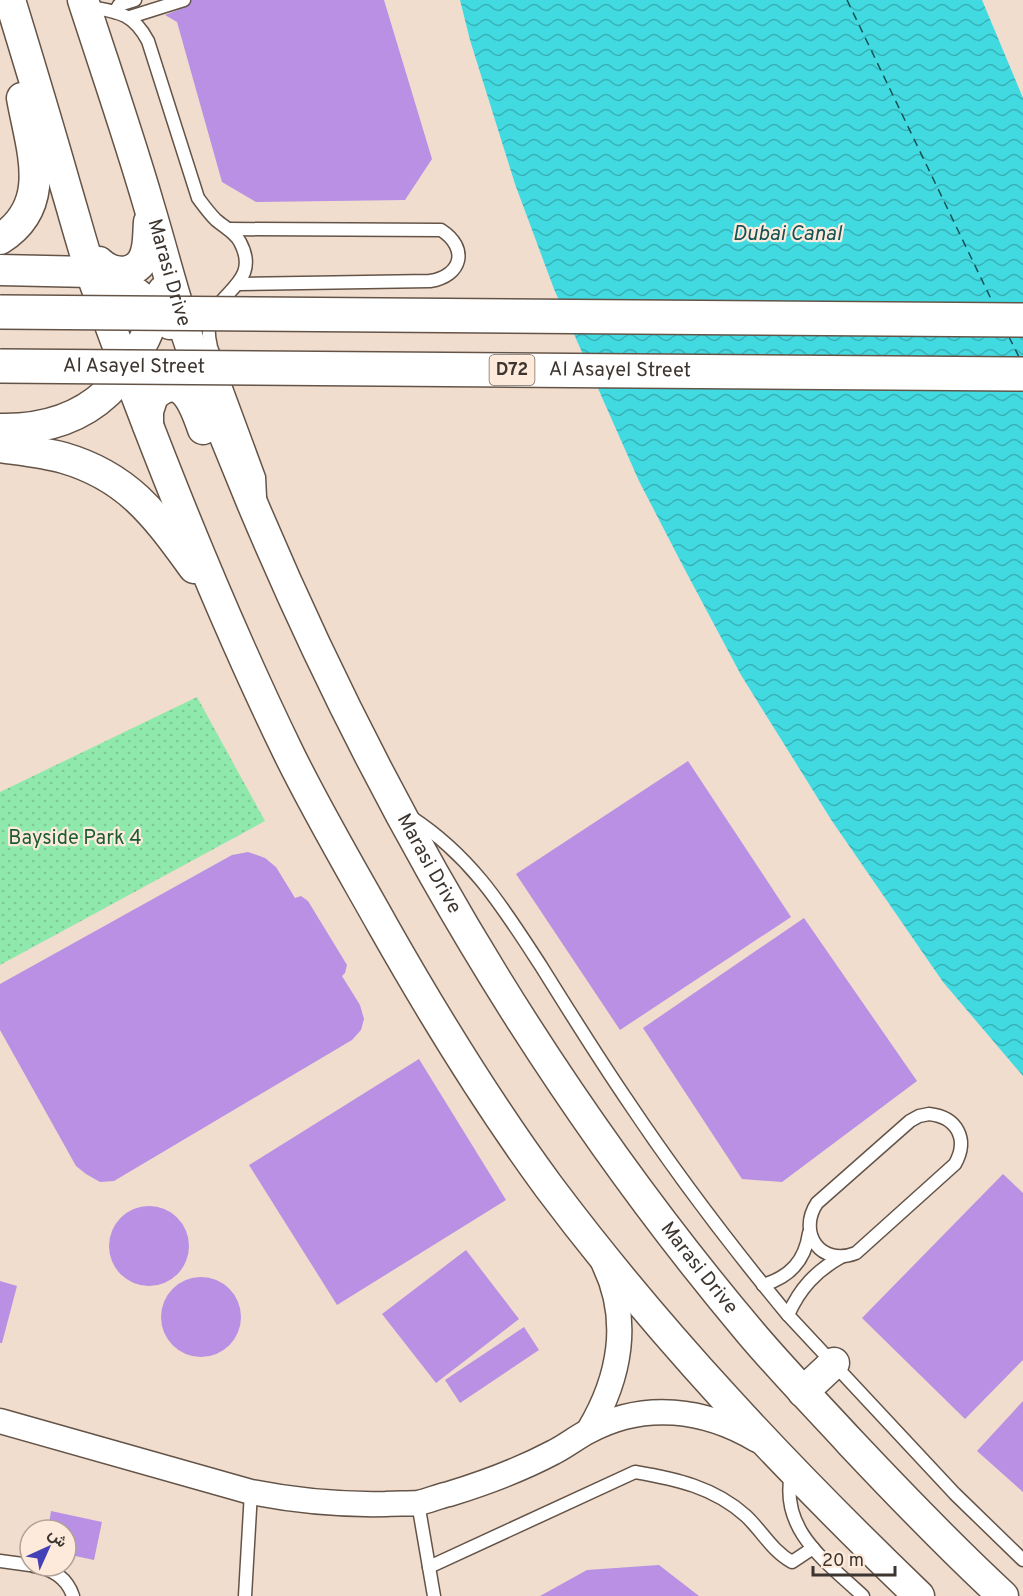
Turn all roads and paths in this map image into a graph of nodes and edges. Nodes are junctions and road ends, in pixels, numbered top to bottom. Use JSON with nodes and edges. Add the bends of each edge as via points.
{"nodes":[{"id":1,"x":10,"y":0,"type":"edge"},
{"id":2,"x":135,"y":0,"type":"edge"},
{"id":3,"x":184,"y":0,"type":"edge"},
{"id":4,"x":84,"y":3,"type":"edge"},
{"id":5,"x":115,"y":12,"type":"junction"},
{"id":6,"x":130,"y":17,"type":"junction"},
{"id":7,"x":22,"y":39,"type":"junction"},
{"id":8,"x":66,"y":188,"type":"junction"},
{"id":9,"x":150,"y":207,"type":"junction"},
{"id":10,"x":228,"y":229,"type":"junction"},
{"id":11,"x":0,"y":239,"type":"edge"},
{"id":12,"x":0,"y":270,"type":"edge"},
{"id":13,"x":91,"y":272,"type":"junction"},
{"id":14,"x":168,"y":276,"type":"junction"},
{"id":15,"x":239,"y":284,"type":"junction"},
{"id":16,"x":157,"y":310,"type":"junction"},
{"id":17,"x":0,"y":312,"type":"edge"},
{"id":18,"x":1023,"y":320,"type":"edge"},
{"id":19,"x":197,"y":364,"type":"junction"},
{"id":20,"x":0,"y":366,"type":"edge"},
{"id":21,"x":128,"y":370,"type":"junction"},
{"id":22,"x":1023,"y":374,"type":"edge"},
{"id":23,"x":148,"y":425,"type":"junction"},
{"id":24,"x":0,"y":429,"type":"edge"},
{"id":25,"x":0,"y":447,"type":"edge"},
{"id":26,"x":257,"y":516,"type":"junction"},
{"id":27,"x":219,"y":600,"type":"junction"},
{"id":28,"x":396,"y":806,"type":"junction"},
{"id":29,"x":809,"y":1233,"type":"junction"},
{"id":30,"x":596,"y":1248,"type":"junction"},
{"id":31,"x":841,"y":1257,"type":"junction"},
{"id":32,"x":763,"y":1285,"type":"junction"},
{"id":33,"x":788,"y":1315,"type":"junction"},
{"id":34,"x":834,"y":1363,"type":"junction"},
{"id":35,"x":803,"y":1392,"type":"junction"},
{"id":36,"x":0,"y":1421,"type":"edge"},
{"id":37,"x":589,"y":1430,"type":"junction"},
{"id":38,"x":785,"y":1463,"type":"junction"},
{"id":39,"x":251,"y":1492,"type":"junction"},
{"id":40,"x":418,"y":1503,"type":"junction"},
{"id":41,"x":813,"y":1548,"type":"junction"},
{"id":42,"x":1023,"y":1560,"type":"edge"},
{"id":43,"x":0,"y":1561,"type":"edge"},
{"id":44,"x":18,"y":1564,"type":"edge"},
{"id":45,"x":429,"y":1567,"type":"junction"},
{"id":46,"x":62,"y":1578,"type":"edge"},
{"id":47,"x":73,"y":1596,"type":"edge"},
{"id":48,"x":245,"y":1596,"type":"edge"},
{"id":49,"x":434,"y":1596,"type":"edge"},
{"id":50,"x":863,"y":1596,"type":"edge"},
{"id":51,"x":919,"y":1596,"type":"edge"},
{"id":52,"x":1003,"y":1596,"type":"edge"}],
"edges":[{"from":1,"to":7,"type":"street"},
{"from":2,"to":5,"type":"lane","via":[[119,5]]},
{"from":3,"to":6,"type":"lane"},
{"from":4,"to":5,"type":"lane"},
{"from":4,"to":9,"type":"street","name":"Marasi Drive"},
{"from":5,"to":6,"type":"lane"},
{"from":6,"to":10,"type":"lane","via":[[148,41],[198,198]]},
{"from":7,"to":8,"type":"street"},
{"from":7,"to":11,"type":"street","via":[[20,83],[36,186],[28,212]]},
{"from":8,"to":9,"type":"street","via":[[101,264],[118,272],[127,272],[142,261]]},
{"from":8,"to":13,"type":"street"},
{"from":9,"to":14,"type":"street","name":"Marasi Drive"},
{"from":10,"to":15,"type":"lane","via":[[240,240],[245,255],[245,270]]},
{"from":10,"to":15,"type":"lane","via":[[441,230],[452,237],[458,248],[453,272],[443,279]]},
{"from":12,"to":13,"type":"street"},
{"from":13,"to":16,"type":"street","via":[[115,281]]},
{"from":13,"to":21,"type":"street"},
{"from":14,"to":16,"type":"street"},
{"from":14,"to":19,"type":"street","name":"Marasi Drive"},
{"from":15,"to":26,"type":"lane","via":[[213,312],[208,335],[259,477]]},
{"from":16,"to":19,"type":"street","via":[[186,344]]},
{"from":16,"to":21,"type":"street"},
{"from":17,"to":18,"type":"main road","bridge":true},
{"from":19,"to":26,"type":"street","name":"Marasi Drive"},
{"from":20,"to":22,"type":"main road","name":"Al Asayel Street","number":"D72","bridge":true},
{"from":21,"to":23,"type":"street"},
{"from":21,"to":24,"type":"street","via":[[97,402],[57,422],[36,428]]},
{"from":23,"to":26,"type":"street","via":[[153,396],[166,387],[189,395],[223,480],[241,504]]},
{"from":23,"to":27,"type":"street"},
{"from":25,"to":27,"type":"street","via":[[62,457],[86,465],[124,487],[151,510]]},
{"from":26,"to":28,"type":"street","name":"Marasi Drive","via":[[342,701]]},
{"from":27,"to":30,"type":"street","via":[[291,758],[429,1006],[501,1119]]},
{"from":28,"to":32,"type":"lane","via":[[456,851],[483,880],[662,1152]]},
{"from":28,"to":35,"type":"street","name":"Marasi Drive","via":[[502,990],[561,1079],[684,1251]]},
{"from":29,"to":31,"type":"lane","via":[[821,1250]]},
{"from":29,"to":31,"type":"lane","via":[[811,1212],[817,1203],[910,1121],[929,1114],[948,1119],[960,1135],[960,1155],[955,1164],[862,1248]]},
{"from":29,"to":32,"type":"lane","via":[[803,1257],[795,1267],[786,1276]]},
{"from":30,"to":37,"type":"street","via":[[614,1293],[620,1340],[611,1387]]},
{"from":30,"to":38,"type":"street","via":[[684,1354]]},
{"from":31,"to":33,"type":"lane","via":[[814,1275],[794,1300]]},
{"from":32,"to":33,"type":"lane"},
{"from":33,"to":34,"type":"lane"},
{"from":34,"to":35,"type":"street"},
{"from":34,"to":42,"type":"lane","via":[[955,1494]]},
{"from":35,"to":52,"type":"street","name":"Marasi Drive"},
{"from":36,"to":39,"type":"street"},
{"from":37,"to":38,"type":"street","via":[[637,1414],[688,1413],[736,1427]]},
{"from":37,"to":40,"type":"street","via":[[521,1469]]},
{"from":38,"to":41,"type":"lane","via":[[794,1520]]},
{"from":38,"to":51,"type":"street"},
{"from":39,"to":40,"type":"street","via":[[329,1504]]},
{"from":39,"to":48,"type":"lane"},
{"from":40,"to":45,"type":"lane"},
{"from":41,"to":45,"type":"lane","via":[[792,1562],[782,1557],[747,1517],[721,1497],[700,1487],[635,1472]]},
{"from":41,"to":50,"type":"lane"},
{"from":43,"to":44,"type":"lane"},
{"from":45,"to":49,"type":"lane"},
{"from":46,"to":47,"type":"lane"}]}
